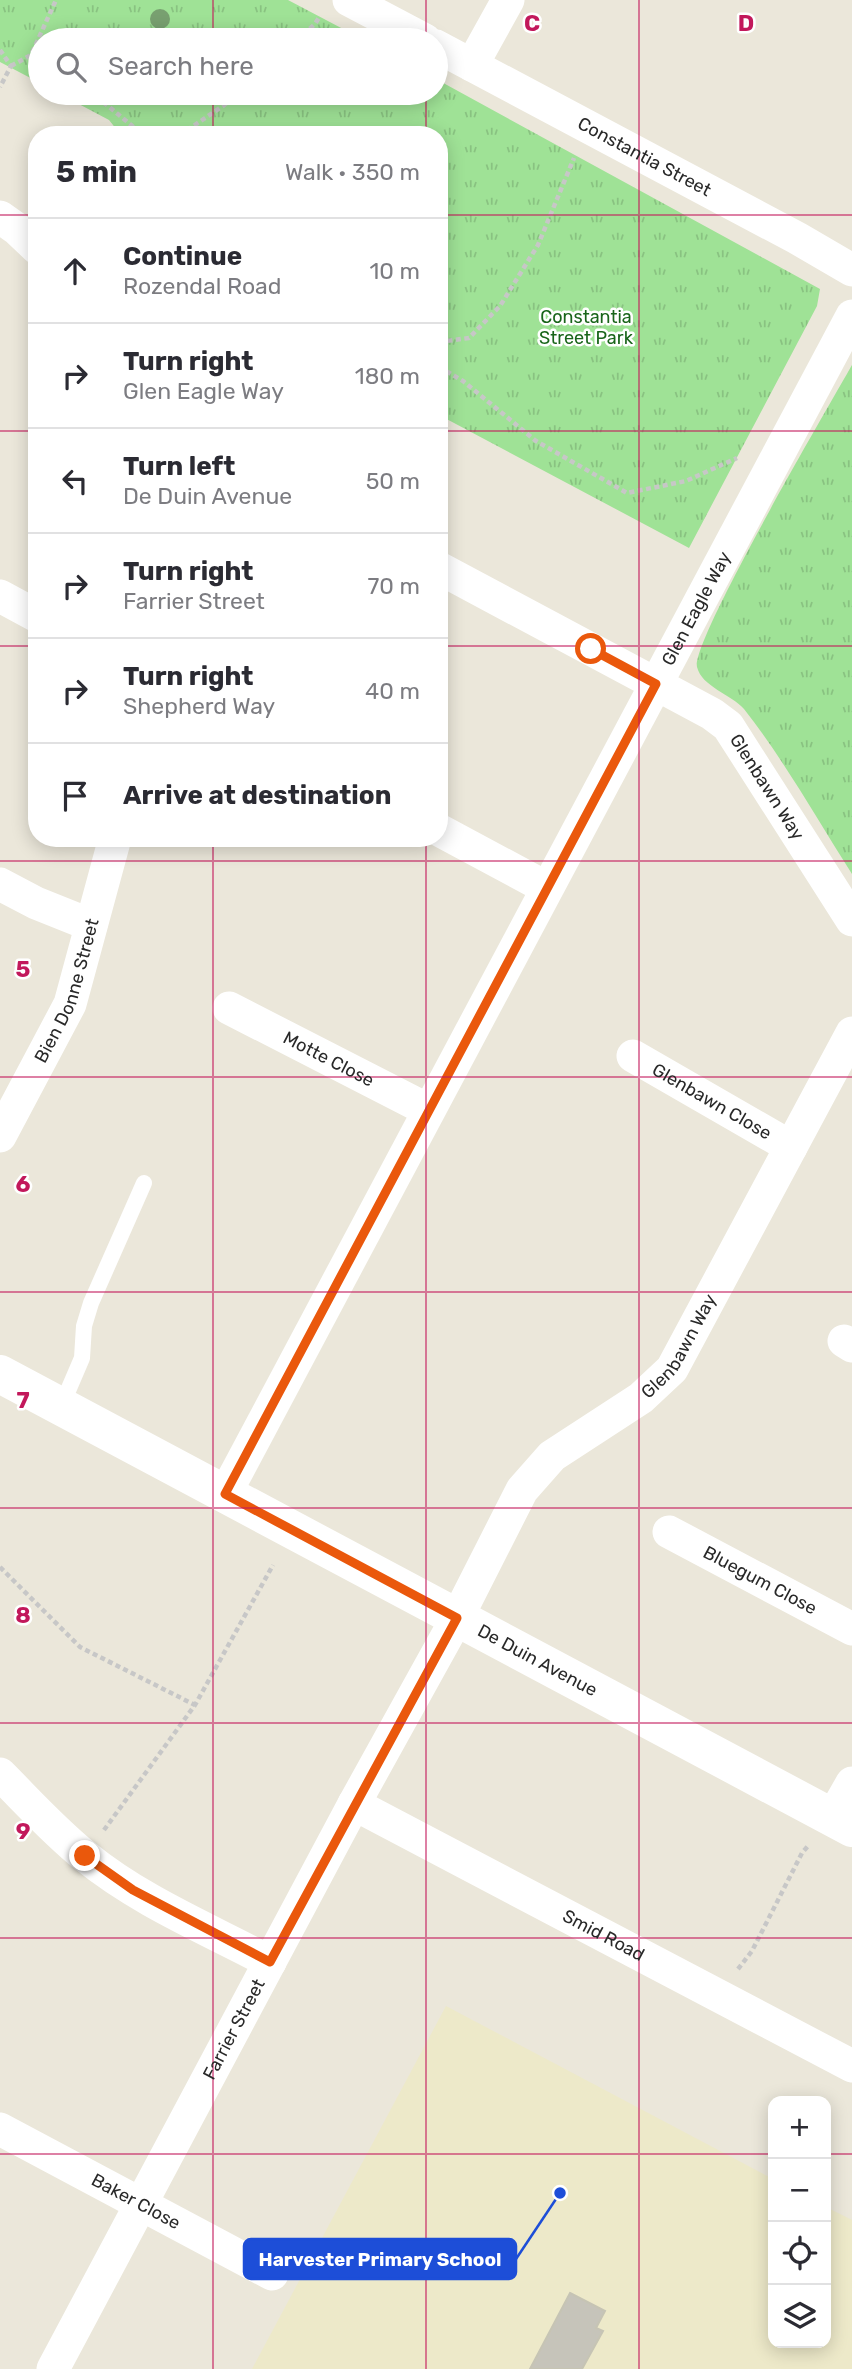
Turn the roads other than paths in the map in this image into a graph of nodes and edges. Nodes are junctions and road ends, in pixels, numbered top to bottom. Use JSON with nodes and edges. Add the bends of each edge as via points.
{"nodes":[{"id":1,"x":508,"y":0,"type":"edge"},
{"id":2,"x":337,"y":4,"type":"edge"},
{"id":3,"x":396,"y":28,"type":"edge"},
{"id":4,"x":448,"y":52,"type":"edge"},
{"id":5,"x":472,"y":65,"type":"junction"},
{"id":6,"x":0,"y":217,"type":"edge"},
{"id":7,"x":28,"y":239,"type":"edge"},
{"id":8,"x":852,"y":270,"type":"edge"},
{"id":9,"x":852,"y":316,"type":"edge"},
{"id":10,"x":448,"y":573,"type":"edge"},
{"id":11,"x":0,"y":596,"type":"edge"},
{"id":12,"x":28,"y":611,"type":"edge"},
{"id":13,"x":656,"y":684,"type":"junction"},
{"id":14,"x":448,"y":835,"type":"edge"},
{"id":15,"x":113,"y":847,"type":"edge"},
{"id":16,"x":0,"y":884,"type":"edge"},
{"id":17,"x":547,"y":888,"type":"junction"},
{"id":18,"x":852,"y":920,"type":"edge"},
{"id":19,"x":91,"y":925,"type":"junction"},
{"id":20,"x":229,"y":1008,"type":"dead end"},
{"id":21,"x":852,"y":1033,"type":"edge"},
{"id":22,"x":633,"y":1056,"type":"dead end"},
{"id":23,"x":428,"y":1110,"type":"junction"},
{"id":24,"x":0,"y":1136,"type":"edge"},
{"id":25,"x":791,"y":1147,"type":"junction"},
{"id":26,"x":144,"y":1183,"type":"dead end"},
{"id":27,"x":0,"y":1374,"type":"edge"},
{"id":28,"x":61,"y":1407,"type":"junction"},
{"id":29,"x":225,"y":1494,"type":"junction"},
{"id":30,"x":669,"y":1532,"type":"dead end"},
{"id":31,"x":457,"y":1618,"type":"junction"},
{"id":32,"x":852,"y":1629,"type":"edge"},
{"id":33,"x":0,"y":1774,"type":"edge"},
{"id":34,"x":852,"y":1783,"type":"edge"},
{"id":35,"x":354,"y":1804,"type":"junction"},
{"id":36,"x":831,"y":1830,"type":"edge"},
{"id":37,"x":270,"y":1962,"type":"junction"},
{"id":38,"x":852,"y":2066,"type":"edge"},
{"id":39,"x":0,"y":2129,"type":"edge"},
{"id":40,"x":141,"y":2204,"type":"junction"},
{"id":41,"x":272,"y":2274,"type":"dead end"},
{"id":42,"x":54,"y":2369,"type":"edge"}],
"edges":[{"from":1,"to":5,"type":"street"},
{"from":2,"to":3,"type":"street"},
{"from":4,"to":5,"type":"street","name":"Constantia Street"},
{"from":5,"to":8,"type":"street","name":"Constantia Street"},
{"from":6,"to":7,"type":"street"},
{"from":9,"to":13,"type":"street","name":"Glen Eagle Way"},
{"from":10,"to":13,"type":"street","name":"Glenbawn Way"},
{"from":11,"to":12,"type":"street"},
{"from":13,"to":17,"type":"street","name":"Glen Eagle Way"},
{"from":13,"to":18,"type":"street","name":"Glenbawn Way","via":[[728,726]]},
{"from":14,"to":17,"type":"street"},
{"from":15,"to":19,"type":"street","name":"Bien Donne Street"},
{"from":16,"to":19,"type":"street"},
{"from":17,"to":23,"type":"street","name":"Glen Eagle Way"},
{"from":19,"to":24,"type":"street","name":"Bien Donne Street","via":[[69,1004]]},
{"from":20,"to":23,"type":"street","name":"Motte Close"},
{"from":21,"to":25,"type":"street","name":"Glenbawn Way"},
{"from":22,"to":25,"type":"street","name":"Glenbawn Close"},
{"from":23,"to":29,"type":"street","name":"Glen Eagle Way"},
{"from":25,"to":31,"type":"street","name":"Glenbawn Way","via":[[672,1368],[641,1398],[552,1456],[536,1472],[522,1490]]},
{"from":26,"to":28,"type":"lane","via":[[91,1303],[82,1358]]},
{"from":27,"to":28,"type":"street","name":"De Duin Avenue"},
{"from":28,"to":29,"type":"street","name":"De Duin Avenue"},
{"from":29,"to":31,"type":"street","name":"De Duin Avenue"},
{"from":30,"to":32,"type":"street","name":"Bluegum Close"},
{"from":31,"to":35,"type":"street","name":"Farrier Street"},
{"from":31,"to":36,"type":"street","name":"De Duin Avenue"},
{"from":33,"to":37,"type":"street","via":[[85,1856],[133,1890]]},
{"from":34,"to":36,"type":"street"},
{"from":35,"to":37,"type":"street","name":"Farrier Street"},
{"from":35,"to":38,"type":"street","name":"Smid Road"},
{"from":37,"to":40,"type":"street","name":"Farrier Street"},
{"from":39,"to":40,"type":"street","name":"Baker Close"},
{"from":40,"to":41,"type":"street","name":"Baker Close"},
{"from":40,"to":42,"type":"street","name":"Farrier Street"}]}
